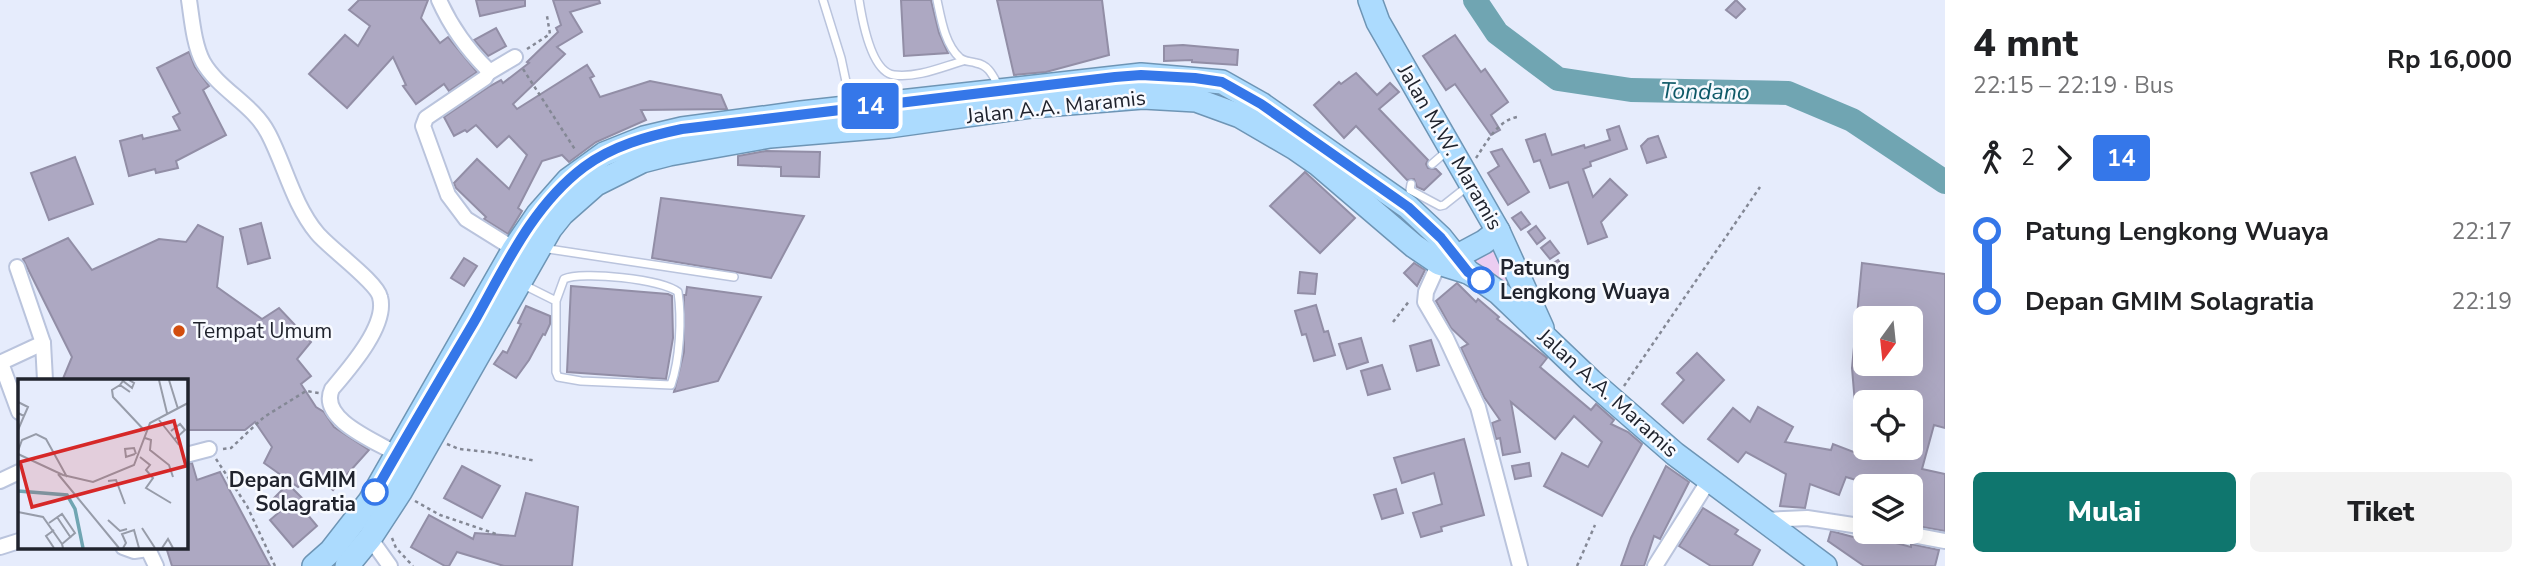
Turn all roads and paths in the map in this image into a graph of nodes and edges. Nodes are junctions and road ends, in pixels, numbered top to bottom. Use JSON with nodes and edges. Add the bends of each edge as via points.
{"nodes":[{"id":1,"x":189,"y":0,"type":"edge"},
{"id":2,"x":439,"y":0,"type":"edge"},
{"id":3,"x":824,"y":0,"type":"edge"},
{"id":4,"x":859,"y":0,"type":"edge"},
{"id":5,"x":937,"y":0,"type":"edge"},
{"id":6,"x":1370,"y":0,"type":"edge"},
{"id":7,"x":547,"y":16,"type":"dead end"},
{"id":8,"x":516,"y":57,"type":"junction"},
{"id":9,"x":963,"y":61,"type":"junction"},
{"id":10,"x":488,"y":73,"type":"junction"},
{"id":11,"x":1000,"y":90,"type":"junction"},
{"id":12,"x":1031,"y":96,"type":"junction"},
{"id":13,"x":852,"y":109,"type":"junction"},
{"id":14,"x":1517,"y":117,"type":"dead end"},
{"id":15,"x":1450,"y":149,"type":"junction"},
{"id":16,"x":1432,"y":164,"type":"dead end"},
{"id":17,"x":585,"y":166,"type":"junction"},
{"id":18,"x":1468,"y":178,"type":"junction"},
{"id":19,"x":1411,"y":184,"type":"dead end"},
{"id":20,"x":1760,"y":187,"type":"dead end"},
{"id":21,"x":1498,"y":231,"type":"junction"},
{"id":22,"x":538,"y":247,"type":"junction"},
{"id":23,"x":514,"y":249,"type":"junction"},
{"id":24,"x":1454,"y":264,"type":"junction"},
{"id":25,"x":17,"y":267,"type":"dead end"},
{"id":26,"x":734,"y":277,"type":"dead end"},
{"id":27,"x":518,"y":282,"type":"junction"},
{"id":28,"x":556,"y":302,"type":"junction"},
{"id":29,"x":1544,"y":334,"type":"junction"},
{"id":30,"x":43,"y":343,"type":"junction"},
{"id":31,"x":0,"y":363,"type":"edge"},
{"id":32,"x":45,"y":379,"type":"edge"},
{"id":33,"x":330,"y":394,"type":"junction"},
{"id":34,"x":1614,"y":401,"type":"junction"},
{"id":35,"x":18,"y":409,"type":"edge"},
{"id":36,"x":431,"y":438,"type":"junction"},
{"id":37,"x":209,"y":449,"type":"junction"},
{"id":38,"x":397,"y":454,"type":"junction"},
{"id":39,"x":187,"y":455,"type":"edge"},
{"id":40,"x":536,"y":461,"type":"dead end"},
{"id":41,"x":18,"y":472,"type":"edge"},
{"id":42,"x":1709,"y":480,"type":"junction"},
{"id":43,"x":0,"y":481,"type":"edge"},
{"id":44,"x":400,"y":492,"type":"junction"},
{"id":45,"x":384,"y":519,"type":"junction"},
{"id":46,"x":1765,"y":520,"type":"junction"},
{"id":47,"x":1595,"y":525,"type":"dead end"},
{"id":48,"x":1853,"y":525,"type":"edge"},
{"id":49,"x":496,"y":534,"type":"dead end"},
{"id":50,"x":1923,"y":537,"type":"edge"},
{"id":51,"x":370,"y":538,"type":"junction"},
{"id":52,"x":18,"y":541,"type":"edge"},
{"id":53,"x":1945,"y":541,"type":"edge"},
{"id":54,"x":0,"y":547,"type":"edge"},
{"id":55,"x":126,"y":548,"type":"edge"},
{"id":56,"x":148,"y":548,"type":"edge"},
{"id":57,"x":351,"y":564,"type":"edge"},
{"id":58,"x":156,"y":566,"type":"edge"},
{"id":59,"x":275,"y":566,"type":"edge"},
{"id":60,"x":314,"y":566,"type":"edge"},
{"id":61,"x":390,"y":566,"type":"edge"},
{"id":62,"x":414,"y":566,"type":"edge"},
{"id":63,"x":1520,"y":566,"type":"edge"},
{"id":64,"x":1577,"y":566,"type":"edge"},
{"id":65,"x":1656,"y":566,"type":"edge"},
{"id":66,"x":1825,"y":566,"type":"edge"}],
"edges":[{"from":1,"to":33,"type":"street","via":[[202,60],[267,130],[308,222],[380,296],[374,329]]},
{"from":2,"to":10,"type":"street","via":[[468,50]]},
{"from":3,"to":13,"type":"lane"},
{"from":4,"to":9,"type":"lane","via":[[871,51],[887,73],[922,73]]},
{"from":5,"to":9,"type":"lane","via":[[952,50]]},
{"from":6,"to":15,"type":"highway","name":"Jalan M.W. Maramis"},
{"from":7,"to":8,"type":"path","via":[[550,34]]},
{"from":8,"to":10,"type":"street"},
{"from":8,"to":17,"type":"path"},
{"from":9,"to":11,"type":"lane","via":[[980,63],[991,71]]},
{"from":10,"to":23,"type":"street","via":[[426,118],[424,126],[447,195],[466,219]]},
{"from":11,"to":12,"type":"highway"},
{"from":11,"to":13,"type":"highway"},
{"from":12,"to":22,"type":"highway","name":"Jalan A.A. Maramis","via":[[889,126],[770,136],[642,161],[584,193]]},
{"from":12,"to":24,"type":"highway","name":"Jalan A.A. Maramis","via":[[1143,97],[1196,100],[1216,106],[1318,164],[1414,246]]},
{"from":12,"to":24,"type":"highway","via":[[1141,75],[1222,82],[1391,194],[1441,238]]},
{"from":13,"to":17,"type":"highway","via":[[664,133],[604,154]]},
{"from":14,"to":18,"type":"path","via":[[1494,132]]},
{"from":15,"to":16,"type":"lane"},
{"from":15,"to":18,"type":"highway","name":"Jalan M.W. Maramis"},
{"from":17,"to":23,"type":"highway","via":[[557,191]]},
{"from":18,"to":19,"type":"lane","via":[[1440,206],[1410,190]]},
{"from":18,"to":21,"type":"highway","name":"Jalan M.W. Maramis"},
{"from":20,"to":34,"type":"path"},
{"from":21,"to":24,"type":"highway"},
{"from":21,"to":29,"type":"highway","name":"Jalan M.W. Maramis"},
{"from":22,"to":26,"type":"lane"},
{"from":22,"to":27,"type":"highway","name":"Jalan A.A. Maramis"},
{"from":23,"to":38,"type":"highway"},
{"from":24,"to":29,"type":"highway","name":"Jalan A.A. Maramis","via":[[1499,293]]},
{"from":24,"to":63,"type":"street","via":[[1426,292],[1425,302],[1478,407]]},
{"from":25,"to":30,"type":"street"},
{"from":27,"to":28,"type":"lane"},
{"from":27,"to":36,"type":"highway","name":"Jalan A.A. Maramis"},
{"from":28,"to":28,"type":"lane","via":[[564,279],[570,276],[670,286],[678,292],[680,309],[671,385],[558,377]]},
{"from":29,"to":34,"type":"highway","name":"Jalan A.A. Maramis"},
{"from":30,"to":31,"type":"street"},
{"from":30,"to":32,"type":"street"},
{"from":31,"to":35,"type":"street"},
{"from":33,"to":37,"type":"path","via":[[306,391],[264,417],[231,449]]},
{"from":33,"to":38,"type":"street","via":[[337,418]]},
{"from":34,"to":42,"type":"highway","name":"Jalan A.A. Maramis"},
{"from":36,"to":40,"type":"path","via":[[459,449]]},
{"from":36,"to":44,"type":"highway","name":"Jalan A.A. Maramis"},
{"from":37,"to":39,"type":"street"},
{"from":37,"to":59,"type":"path","via":[[247,506]]},
{"from":38,"to":60,"type":"highway","via":[[370,501]]},
{"from":41,"to":43,"type":"street"},
{"from":42,"to":46,"type":"highway","name":"Jalan A.A. Maramis"},
{"from":42,"to":65,"type":"street"},
{"from":44,"to":45,"type":"highway","name":"Jalan A.A. Maramis"},
{"from":44,"to":49,"type":"path","via":[[440,515]]},
{"from":45,"to":51,"type":"highway","name":"Jalan A.A. Maramis"},
{"from":45,"to":62,"type":"path","via":[[396,548]]},
{"from":46,"to":48,"type":"street","via":[[1807,517]]},
{"from":46,"to":66,"type":"highway","name":"Jalan A.A. Maramis"},
{"from":47,"to":64,"type":"path"},
{"from":50,"to":53,"type":"street"},
{"from":51,"to":57,"type":"highway","name":"Jalan A.A. Maramis"},
{"from":51,"to":61,"type":"street"},
{"from":52,"to":54,"type":"street"},
{"from":55,"to":56,"type":"street"},
{"from":56,"to":58,"type":"street"}]}
